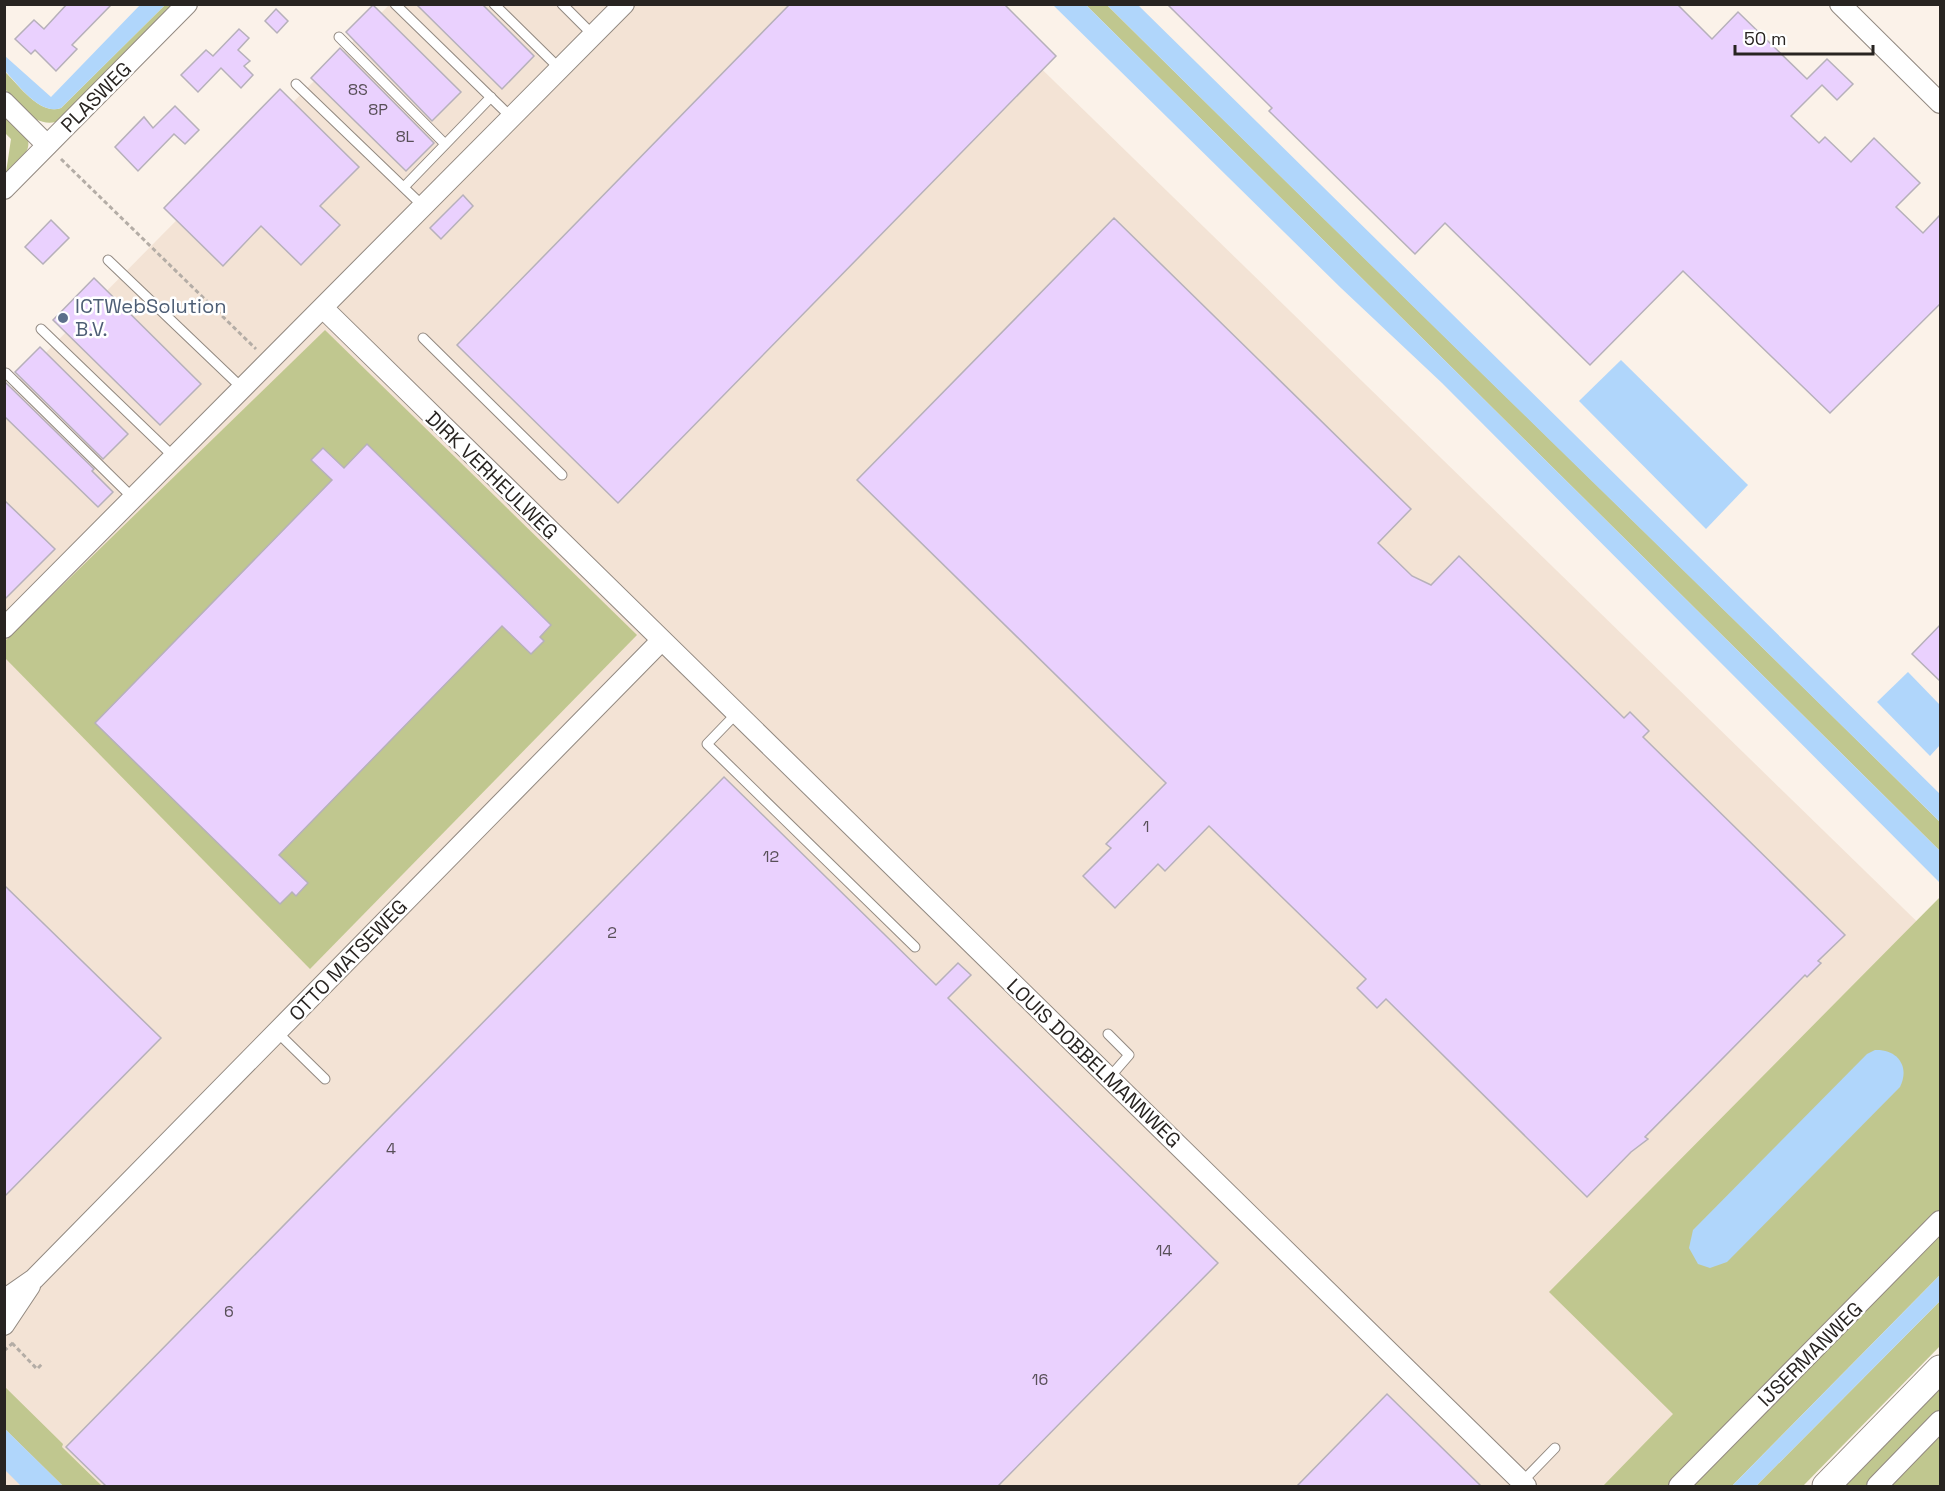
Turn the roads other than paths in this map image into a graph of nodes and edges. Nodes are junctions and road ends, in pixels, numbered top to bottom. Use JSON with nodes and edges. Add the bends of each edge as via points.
{"nodes":[{"id":1,"x":187,"y":4,"type":"edge"},
{"id":2,"x":395,"y":4,"type":"edge"},
{"id":3,"x":494,"y":4,"type":"edge"},
{"id":4,"x":562,"y":4,"type":"edge"},
{"id":5,"x":624,"y":4,"type":"edge"},
{"id":6,"x":1840,"y":4,"type":"edge"},
{"id":7,"x":593,"y":35,"type":"junction"},
{"id":8,"x":339,"y":37,"type":"dead end"},
{"id":9,"x":560,"y":69,"type":"junction"},
{"id":10,"x":297,"y":84,"type":"dead end"},
{"id":11,"x":491,"y":97,"type":"junction"},
{"id":12,"x":4,"y":102,"type":"edge"},
{"id":13,"x":1941,"y":103,"type":"edge"},
{"id":14,"x":512,"y":118,"type":"junction"},
{"id":15,"x":445,"y":144,"type":"junction"},
{"id":16,"x":47,"y":145,"type":"junction"},
{"id":17,"x":404,"y":187,"type":"junction"},
{"id":18,"x":4,"y":189,"type":"edge"},
{"id":19,"x":424,"y":207,"type":"junction"},
{"id":20,"x":108,"y":260,"type":"dead end"},
{"id":21,"x":324,"y":309,"type":"junction"},
{"id":22,"x":41,"y":329,"type":"dead end"},
{"id":23,"x":423,"y":338,"type":"dead end"},
{"id":24,"x":6,"y":373,"type":"dead end"},
{"id":25,"x":244,"y":389,"type":"junction"},
{"id":26,"x":175,"y":458,"type":"junction"},
{"id":27,"x":562,"y":475,"type":"dead end"},
{"id":28,"x":134,"y":499,"type":"junction"},
{"id":29,"x":4,"y":628,"type":"edge"},
{"id":30,"x":661,"y":641,"type":"junction"},
{"id":31,"x":736,"y":714,"type":"junction"},
{"id":32,"x":915,"y":946,"type":"dead end"},
{"id":33,"x":277,"y":1032,"type":"junction"},
{"id":34,"x":1108,"y":1034,"type":"dead end"},
{"id":35,"x":1109,"y":1078,"type":"junction"},
{"id":36,"x":325,"y":1079,"type":"dead end"},
{"id":37,"x":1941,"y":1221,"type":"edge"},
{"id":38,"x":34,"y":1279,"type":"junction"},
{"id":39,"x":4,"y":1300,"type":"edge"},
{"id":40,"x":4,"y":1325,"type":"edge"},
{"id":41,"x":1941,"y":1369,"type":"edge"},
{"id":42,"x":1941,"y":1421,"type":"edge"},
{"id":43,"x":1556,"y":1448,"type":"dead end"},
{"id":44,"x":1524,"y":1484,"type":"edge"},
{"id":45,"x":1679,"y":1486,"type":"edge"},
{"id":46,"x":1826,"y":1486,"type":"edge"},
{"id":47,"x":1876,"y":1486,"type":"edge"}],
"edges":[{"from":1,"to":16,"type":"street","name":"PLASWEG"},
{"from":2,"to":11,"type":"lane"},
{"from":3,"to":9,"type":"lane"},
{"from":4,"to":7,"type":"lane"},
{"from":5,"to":7,"type":"street"},
{"from":6,"to":13,"type":"street"},
{"from":7,"to":9,"type":"street"},
{"from":8,"to":15,"type":"lane"},
{"from":9,"to":14,"type":"street"},
{"from":10,"to":17,"type":"lane"},
{"from":11,"to":14,"type":"lane"},
{"from":11,"to":15,"type":"lane"},
{"from":12,"to":16,"type":"street"},
{"from":14,"to":19,"type":"street"},
{"from":15,"to":17,"type":"lane"},
{"from":16,"to":18,"type":"street","name":"PLASWEG"},
{"from":17,"to":19,"type":"lane"},
{"from":19,"to":21,"type":"street"},
{"from":20,"to":25,"type":"lane"},
{"from":21,"to":25,"type":"street"},
{"from":21,"to":30,"type":"street","name":"DIRK VERHEULWEG"},
{"from":22,"to":26,"type":"lane"},
{"from":23,"to":27,"type":"lane"},
{"from":24,"to":28,"type":"lane"},
{"from":25,"to":26,"type":"street"},
{"from":26,"to":28,"type":"street"},
{"from":28,"to":29,"type":"street"},
{"from":30,"to":31,"type":"street","name":"LOUIS DOBBELMANNWEG"},
{"from":30,"to":33,"type":"street","name":"OTTO MATSEWEG"},
{"from":31,"to":32,"type":"lane","via":[[707,744]]},
{"from":31,"to":35,"type":"street","name":"LOUIS DOBBELMANNWEG"},
{"from":33,"to":36,"type":"lane"},
{"from":33,"to":38,"type":"street","name":"OTTO MATSEWEG"},
{"from":34,"to":35,"type":"lane","via":[[1129,1055]]},
{"from":35,"to":44,"type":"street","name":"LOUIS DOBBELMANNWEG"},
{"from":37,"to":45,"type":"street","name":"IJSERMANWEG"},
{"from":38,"to":39,"type":"street","name":"OTTO MATSEWEG"},
{"from":38,"to":40,"type":"street","name":"OTTO MATSEWEG"},
{"from":41,"to":46,"type":"main road"},
{"from":42,"to":47,"type":"street"},
{"from":43,"to":44,"type":"lane"}]}
